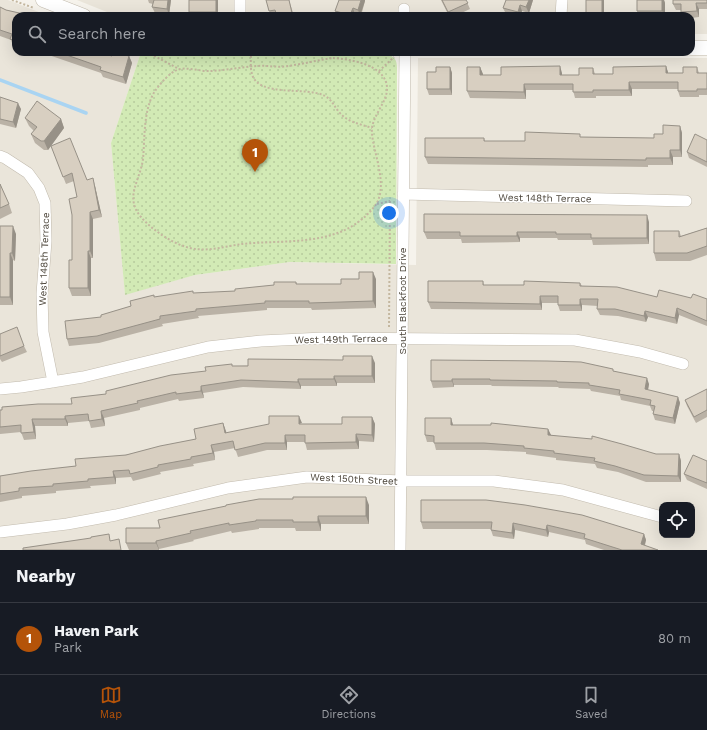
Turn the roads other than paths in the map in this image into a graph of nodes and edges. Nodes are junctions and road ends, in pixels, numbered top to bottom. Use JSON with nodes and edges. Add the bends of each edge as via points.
{"nodes":[{"id":1,"x":43,"y":0,"type":"edge"},
{"id":2,"x":240,"y":0,"type":"edge"},
{"id":3,"x":562,"y":0,"type":"edge"},
{"id":4,"x":60,"y":3,"type":"edge"},
{"id":5,"x":77,"y":12,"type":"edge"},
{"id":6,"x":240,"y":12,"type":"edge"},
{"id":7,"x":561,"y":12,"type":"edge"},
{"id":8,"x":695,"y":48,"type":"edge"},
{"id":9,"x":707,"y":48,"type":"edge"},
{"id":10,"x":405,"y":56,"type":"edge"},
{"id":11,"x":0,"y":156,"type":"edge"},
{"id":12,"x":403,"y":198,"type":"junction"},
{"id":13,"x":686,"y":201,"type":"dead end"},
{"id":14,"x":402,"y":338,"type":"junction"},
{"id":15,"x":683,"y":364,"type":"dead end"},
{"id":16,"x":53,"y":382,"type":"junction"},
{"id":17,"x":0,"y":389,"type":"edge"},
{"id":18,"x":401,"y":481,"type":"junction"},
{"id":19,"x":659,"y":516,"type":"edge"},
{"id":20,"x":0,"y":532,"type":"edge"},
{"id":21,"x":400,"y":550,"type":"edge"}],
"edges":[{"from":1,"to":4,"type":"street"},
{"from":2,"to":6,"type":"street"},
{"from":3,"to":7,"type":"street"},
{"from":4,"to":5,"type":"street"},
{"from":8,"to":9,"type":"street"},
{"from":10,"to":12,"type":"street","name":"South Blackfoot Drive"},
{"from":11,"to":16,"type":"street","name":"West 148th Terrace","via":[[28,173],[46,203],[43,332]]},
{"from":12,"to":13,"type":"street","name":"West 148th Terrace"},
{"from":12,"to":14,"type":"street","name":"South Blackfoot Drive"},
{"from":14,"to":15,"type":"street","name":"West 149th Terrace","via":[[575,340],[640,352]]},
{"from":14,"to":16,"type":"street","name":"West 149th Terrace","via":[[261,341],[208,347]]},
{"from":14,"to":18,"type":"street","name":"South Blackfoot Drive"},
{"from":16,"to":17,"type":"street","name":"West 149th Terrace"},
{"from":18,"to":19,"type":"street","name":"West 150th Street","via":[[494,481],[563,490]]},
{"from":18,"to":20,"type":"street","name":"West 150th Street","via":[[307,477],[228,488],[109,517]]},
{"from":18,"to":21,"type":"street","name":"South Blackfoot Drive"}]}
